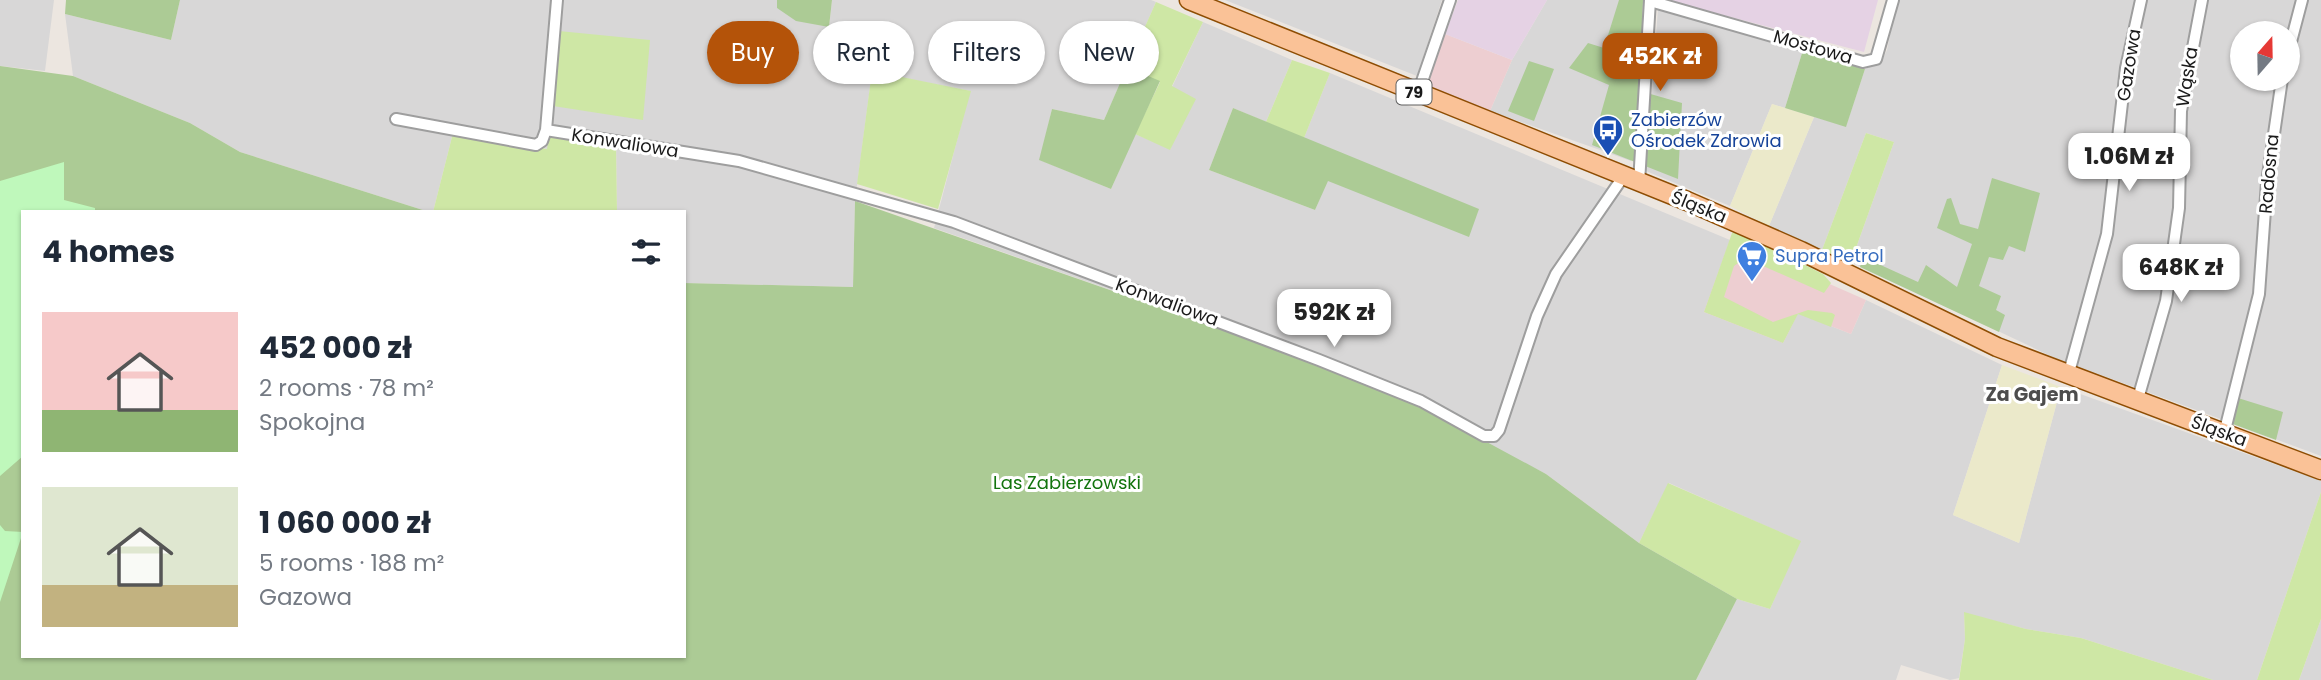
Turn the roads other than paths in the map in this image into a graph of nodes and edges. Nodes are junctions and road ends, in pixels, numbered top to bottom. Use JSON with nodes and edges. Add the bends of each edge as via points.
{"nodes":[{"id":1,"x":556,"y":0,"type":"edge"},
{"id":2,"x":1189,"y":0,"type":"edge"},
{"id":3,"x":1450,"y":0,"type":"edge"},
{"id":4,"x":1650,"y":0,"type":"edge"},
{"id":5,"x":1893,"y":0,"type":"edge"},
{"id":6,"x":2141,"y":0,"type":"edge"},
{"id":7,"x":2202,"y":0,"type":"edge"},
{"id":8,"x":2302,"y":0,"type":"edge"},
{"id":9,"x":2296,"y":21,"type":"edge"},
{"id":10,"x":2280,"y":91,"type":"edge"},
{"id":11,"x":1418,"y":93,"type":"junction"},
{"id":12,"x":396,"y":119,"type":"dead end"},
{"id":13,"x":547,"y":130,"type":"junction"},
{"id":14,"x":1631,"y":180,"type":"junction"},
{"id":15,"x":2068,"y":376,"type":"junction"},
{"id":16,"x":2137,"y":402,"type":"junction"},
{"id":17,"x":2224,"y":434,"type":"junction"},
{"id":18,"x":2321,"y":470,"type":"edge"}],
"edges":[{"from":1,"to":13,"type":"street","name":"Konwaliowa"},
{"from":2,"to":11,"type":"main road","name":"Śląska","number":"79"},
{"from":3,"to":11,"type":"street"},
{"from":4,"to":5,"type":"street","name":"Mostowa","via":[[1863,62],[1876,59]]},
{"from":4,"to":14,"type":"street"},
{"from":6,"to":15,"type":"street","name":"Gazowa","via":[[2126,68],[2107,234]]},
{"from":7,"to":16,"type":"street","name":"Wąska","via":[[2181,111],[2179,208],[2166,301]]},
{"from":8,"to":9,"type":"street"},
{"from":10,"to":17,"type":"street","name":"Radosna","via":[[2268,167],[2259,294]]},
{"from":11,"to":14,"type":"main road","name":"Śląska","number":"79"},
{"from":12,"to":13,"type":"street","name":"Konwaliowa","via":[[536,145]]},
{"from":13,"to":14,"type":"street","name":"Konwaliowa","via":[[738,160],[954,222],[1421,401],[1484,436],[1494,436],[1499,430],[1556,274]]},
{"from":14,"to":15,"type":"main road","name":"Śląska","number":"79","via":[[1801,251],[1997,347]]},
{"from":15,"to":16,"type":"main road","name":"Śląska","number":"79"},
{"from":16,"to":17,"type":"main road","name":"Śląska","number":"79"},
{"from":17,"to":18,"type":"main road","name":"Śląska","number":"79"}]}
